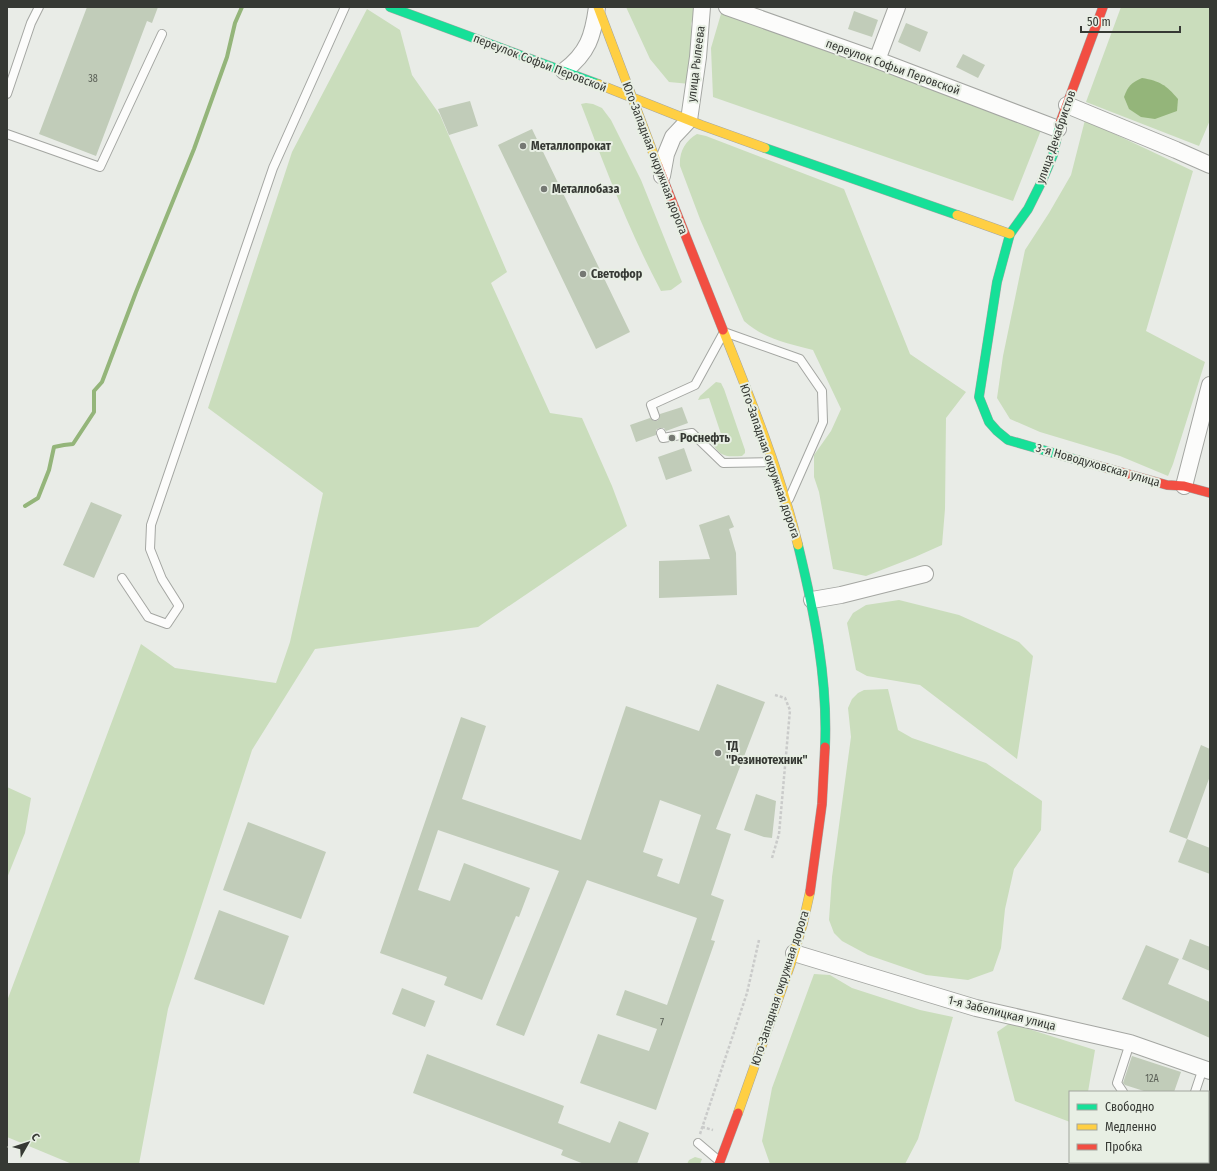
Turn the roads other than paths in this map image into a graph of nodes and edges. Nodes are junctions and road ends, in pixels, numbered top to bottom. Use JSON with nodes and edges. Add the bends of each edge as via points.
{"nodes":[{"id":1,"x":39,"y":7,"type":"edge"},
{"id":2,"x":345,"y":7,"type":"edge"},
{"id":3,"x":390,"y":7,"type":"edge"},
{"id":4,"x":597,"y":7,"type":"edge"},
{"id":5,"x":703,"y":7,"type":"edge"},
{"id":6,"x":728,"y":7,"type":"edge"},
{"id":7,"x":897,"y":7,"type":"edge"},
{"id":8,"x":1104,"y":7,"type":"edge"},
{"id":9,"x":162,"y":34,"type":"dead end"},
{"id":10,"x":877,"y":60,"type":"junction"},
{"id":11,"x":564,"y":71,"type":"junction"},
{"id":12,"x":7,"y":94,"type":"edge"},
{"id":13,"x":631,"y":98,"type":"junction"},
{"id":14,"x":1067,"y":105,"type":"junction"},
{"id":15,"x":689,"y":120,"type":"junction"},
{"id":16,"x":1058,"y":130,"type":"junction"},
{"id":17,"x":7,"y":134,"type":"edge"},
{"id":18,"x":1210,"y":165,"type":"edge"},
{"id":19,"x":662,"y":178,"type":"junction"},
{"id":20,"x":1010,"y":234,"type":"junction"},
{"id":21,"x":724,"y":332,"type":"junction"},
{"id":22,"x":1210,"y":385,"type":"edge"},
{"id":23,"x":655,"y":416,"type":"dead end"},
{"id":24,"x":991,"y":426,"type":"joint"},
{"id":25,"x":661,"y":433,"type":"dead end"},
{"id":26,"x":773,"y":462,"type":"junction"},
{"id":27,"x":1184,"y":486,"type":"junction"},
{"id":28,"x":1210,"y":493,"type":"edge"},
{"id":29,"x":787,"y":503,"type":"junction"},
{"id":30,"x":925,"y":574,"type":"dead end"},
{"id":31,"x":122,"y":578,"type":"dead end"},
{"id":32,"x":812,"y":600,"type":"junction"},
{"id":33,"x":794,"y":953,"type":"junction"},
{"id":34,"x":1130,"y":1043,"type":"junction"},
{"id":35,"x":1206,"y":1070,"type":"edge"},
{"id":36,"x":1122,"y":1091,"type":"edge"},
{"id":37,"x":1196,"y":1091,"type":"edge"},
{"id":38,"x":698,"y":1143,"type":"road end"},
{"id":39,"x":721,"y":1163,"type":"edge"}],
"edges":[{"from":1,"to":12,"type":"lane"},
{"from":2,"to":31,"type":"lane","via":[[273,168],[151,525],[150,549],[162,579],[179,606],[167,624],[148,617]]},
{"from":3,"to":11,"type":"main road","name":"переулок Софьи Перовской"},
{"from":4,"to":11,"type":"street","via":[[594,31],[584,51],[576,63]]},
{"from":4,"to":13,"type":"main road","name":"Юго-Западная окружная дорога"},
{"from":5,"to":15,"type":"street","name":"улица Рылеева"},
{"from":6,"to":10,"type":"street","name":"переулок Софьи Перовской"},
{"from":7,"to":10,"type":"street"},
{"from":8,"to":14,"type":"main road","name":"улица Декабристов"},
{"from":9,"to":17,"type":"lane","via":[[100,167]]},
{"from":10,"to":16,"type":"street","name":"переулок Софьи Перовской"},
{"from":11,"to":13,"type":"main road","name":"переулок Софьи Перовской"},
{"from":13,"to":15,"type":"main road","name":"переулок Софьи Перовской"},
{"from":13,"to":19,"type":"main road","name":"Юго-Западная окружная дорога"},
{"from":14,"to":16,"type":"main road","name":"улица Декабристов"},
{"from":14,"to":18,"type":"street"},
{"from":15,"to":19,"type":"street","via":[[674,137],[666,154]]},
{"from":15,"to":20,"type":"main road","name":"переулок Софьи Перовской"},
{"from":16,"to":20,"type":"main road","name":"улица Декабристов","via":[[1053,155],[1042,181],[1028,209]]},
{"from":19,"to":21,"type":"main road","name":"Юго-Западная окружная дорога"},
{"from":20,"to":24,"type":"main road","name":"улица Декабристов","via":[[997,282],[979,397]]},
{"from":21,"to":23,"type":"lane","via":[[696,385],[651,405]]},
{"from":21,"to":26,"type":"main road","name":"Юго-Западная окружная дорога"},
{"from":21,"to":29,"type":"lane","via":[[800,358],[822,391],[823,422]]},
{"from":22,"to":27,"type":"street"},
{"from":24,"to":27,"type":"main road","name":"3-я Новодуховская улица","via":[[1008,440],[1167,485]]},
{"from":25,"to":26,"type":"lane","via":[[663,438],[692,433],[723,464]]},
{"from":26,"to":29,"type":"main road","name":"Юго-Западная окружная дорога"},
{"from":27,"to":28,"type":"main road","name":"3-я Новодуховская улица"},
{"from":29,"to":32,"type":"main road","name":"Юго-Западная окружная дорога","via":[[801,549]]},
{"from":30,"to":32,"type":"street"},
{"from":32,"to":33,"type":"main road","name":"Юго-Западная окружная дорога","via":[[822,660],[826,724],[825,774],[812,878]]},
{"from":33,"to":34,"type":"street","name":"1-я Забелицкая улица","via":[[976,1008]]},
{"from":33,"to":39,"type":"main road","name":"Юго-Западная окружная дорога"},
{"from":34,"to":35,"type":"street","name":"1-я Забелицкая улица"},
{"from":34,"to":36,"type":"lane","via":[[1116,1083]]},
{"from":35,"to":37,"type":"lane"},
{"from":38,"to":39,"type":"lane"}]}
